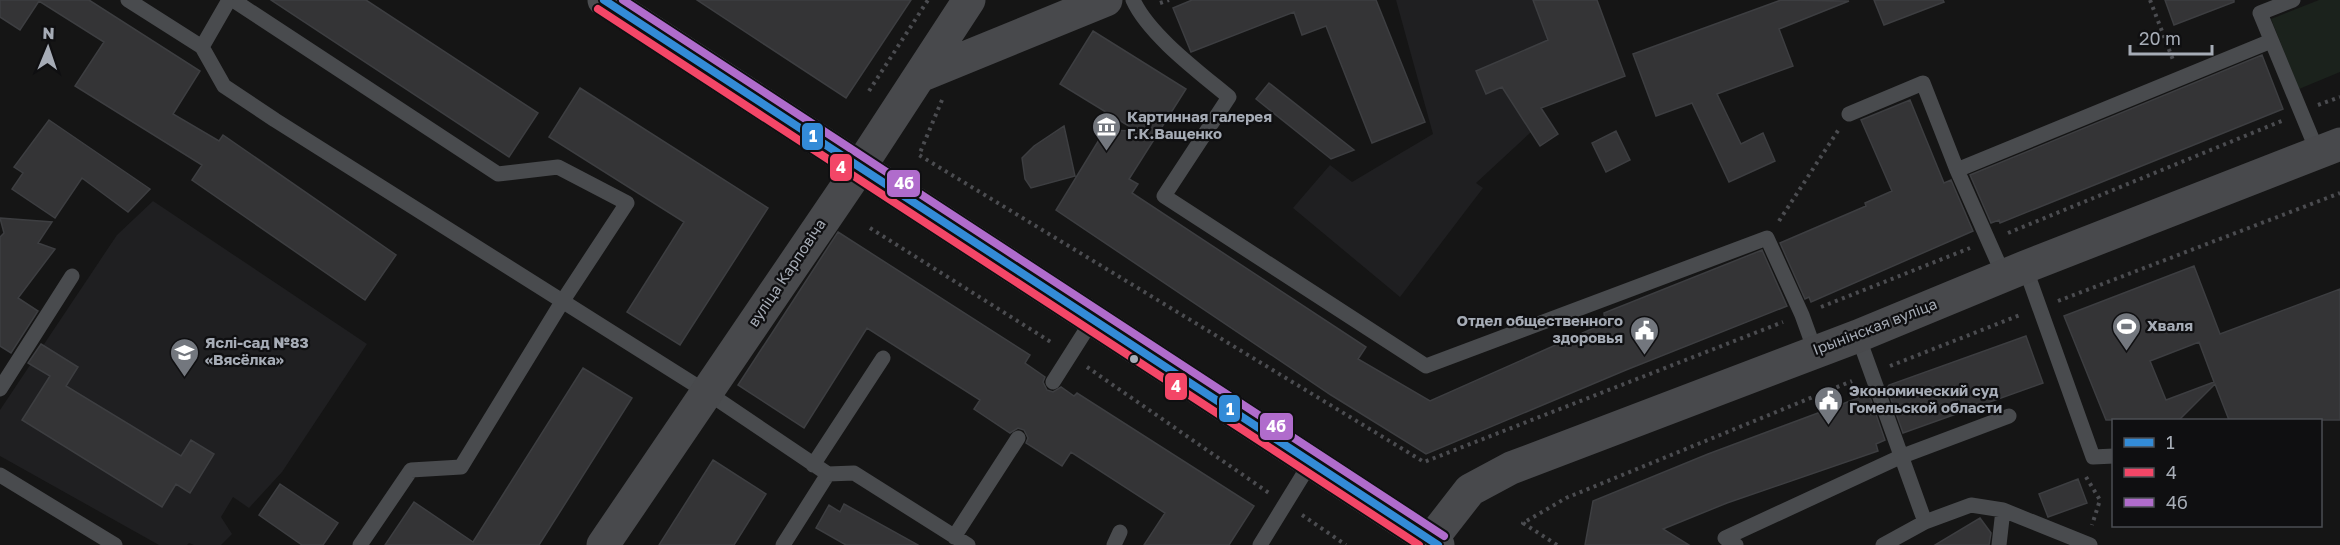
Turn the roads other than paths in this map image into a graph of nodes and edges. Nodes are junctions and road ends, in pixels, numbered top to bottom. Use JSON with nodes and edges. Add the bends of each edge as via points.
{"nodes":[{"id":1,"x":128,"y":0,"type":"edge"},
{"id":2,"x":231,"y":0,"type":"edge"},
{"id":3,"x":604,"y":0,"type":"edge"},
{"id":4,"x":969,"y":0,"type":"edge"},
{"id":5,"x":1107,"y":0,"type":"edge"},
{"id":6,"x":1133,"y":0,"type":"edge"},
{"id":7,"x":2293,"y":0,"type":"edge"},
{"id":8,"x":1044,"y":11,"type":"edge"},
{"id":9,"x":2271,"y":40,"type":"junction"},
{"id":10,"x":202,"y":46,"type":"junction"},
{"id":11,"x":920,"y":76,"type":"junction"},
{"id":12,"x":1849,"y":114,"type":"road end"},
{"id":13,"x":2329,"y":149,"type":"edge"},
{"id":14,"x":860,"y":167,"type":"junction"},
{"id":15,"x":1957,"y":170,"type":"junction"},
{"id":16,"x":2014,"y":271,"type":"junction"},
{"id":17,"x":72,"y":276,"type":"dead end"},
{"id":18,"x":562,"y":302,"type":"junction"},
{"id":19,"x":1093,"y":319,"type":"junction"},
{"id":20,"x":1858,"y":336,"type":"junction"},
{"id":21,"x":1815,"y":351,"type":"junction"},
{"id":22,"x":883,"y":358,"type":"dead end"},
{"id":23,"x":1053,"y":382,"type":"dead end"},
{"id":24,"x":0,"y":389,"type":"edge"},
{"id":25,"x":708,"y":393,"type":"junction"},
{"id":26,"x":2009,"y":416,"type":"dead end"},
{"id":27,"x":1018,"y":438,"type":"dead end"},
{"id":28,"x":2112,"y":456,"type":"edge"},
{"id":29,"x":1900,"y":457,"type":"junction"},
{"id":30,"x":1311,"y":462,"type":"junction"},
{"id":31,"x":813,"y":465,"type":"junction"},
{"id":32,"x":828,"y":474,"type":"junction"},
{"id":33,"x":0,"y":475,"type":"edge"},
{"id":34,"x":2003,"y":510,"type":"junction"},
{"id":35,"x":1925,"y":522,"type":"junction"},
{"id":36,"x":961,"y":541,"type":"edge"},
{"id":37,"x":1434,"y":543,"type":"edge"},
{"id":38,"x":2088,"y":544,"type":"edge"},
{"id":39,"x":115,"y":545,"type":"edge"},
{"id":40,"x":360,"y":545,"type":"edge"},
{"id":41,"x":603,"y":545,"type":"edge"},
{"id":42,"x":783,"y":545,"type":"edge"},
{"id":43,"x":1260,"y":545,"type":"edge"},
{"id":44,"x":1736,"y":545,"type":"edge"},
{"id":45,"x":1883,"y":545,"type":"edge"},
{"id":46,"x":1999,"y":545,"type":"edge"}],
"edges":[{"from":1,"to":10,"type":"lane"},
{"from":2,"to":10,"type":"lane"},
{"from":2,"to":18,"type":"lane","via":[[498,174],[558,167],[627,203]]},
{"from":3,"to":14,"type":"main road"},
{"from":4,"to":11,"type":"street","name":"вуліца Карповіча"},
{"from":5,"to":8,"type":"street"},
{"from":6,"to":21,"type":"lane","via":[[1138,12],[1184,61],[1229,97],[1164,196],[1426,366],[1767,238]]},
{"from":7,"to":9,"type":"lane","via":[[2260,13]]},
{"from":8,"to":11,"type":"street"},
{"from":9,"to":13,"type":"lane","via":[[2301,112]]},
{"from":9,"to":15,"type":"lane"},
{"from":10,"to":18,"type":"lane","via":[[224,86]]},
{"from":11,"to":14,"type":"street","name":"вуліца Карповіча"},
{"from":12,"to":15,"type":"lane","via":[[1923,83]]},
{"from":13,"to":16,"type":"street","name":"Ірынінская вуліца"},
{"from":14,"to":19,"type":"main road"},
{"from":14,"to":25,"type":"street","name":"вуліца Карповіча"},
{"from":15,"to":16,"type":"lane","via":[[1988,241]]},
{"from":16,"to":20,"type":"street","name":"Ірынінская вуліца"},
{"from":16,"to":28,"type":"lane","via":[[2038,308],[2093,457]]},
{"from":17,"to":24,"type":"lane"},
{"from":18,"to":25,"type":"lane"},
{"from":18,"to":40,"type":"lane","via":[[461,467],[411,470]]},
{"from":19,"to":23,"type":"lane"},
{"from":19,"to":30,"type":"main road"},
{"from":20,"to":21,"type":"street","name":"Ірынінская вуліца"},
{"from":20,"to":29,"type":"lane"},
{"from":21,"to":37,"type":"street","name":"Ірынінская вуліца","via":[[1511,468],[1470,490]]},
{"from":22,"to":31,"type":"lane"},
{"from":25,"to":31,"type":"lane"},
{"from":25,"to":41,"type":"street","name":"вуліца Карповіча"},
{"from":26,"to":29,"type":"lane"},
{"from":27,"to":36,"type":"lane"},
{"from":29,"to":35,"type":"lane"},
{"from":29,"to":44,"type":"lane","via":[[1725,538]]},
{"from":30,"to":37,"type":"main road"},
{"from":30,"to":43,"type":"lane"},
{"from":31,"to":32,"type":"lane"},
{"from":32,"to":36,"type":"lane","via":[[854,473]]},
{"from":32,"to":42,"type":"lane"},
{"from":33,"to":39,"type":"lane"},
{"from":34,"to":35,"type":"lane","via":[[1971,505]]},
{"from":34,"to":38,"type":"lane"},
{"from":34,"to":46,"type":"lane"},
{"from":35,"to":45,"type":"lane"}]}
